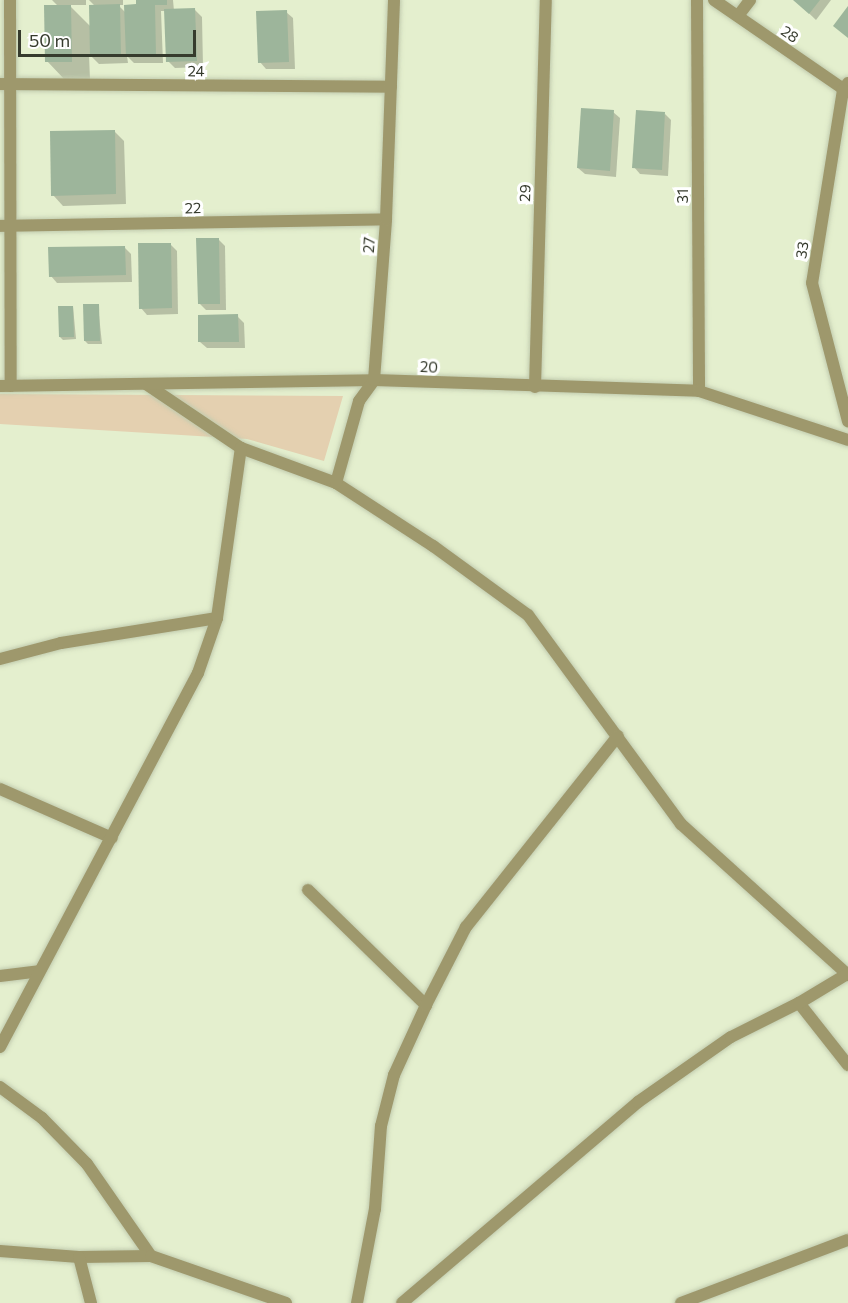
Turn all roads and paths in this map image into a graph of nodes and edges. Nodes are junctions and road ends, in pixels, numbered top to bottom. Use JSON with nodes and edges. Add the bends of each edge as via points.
{"nodes":[{"id":1,"x":10,"y":0,"type":"edge"},
{"id":2,"x":394,"y":0,"type":"edge"},
{"id":3,"x":546,"y":0,"type":"edge"},
{"id":4,"x":697,"y":0,"type":"edge"},
{"id":5,"x":714,"y":0,"type":"edge"},
{"id":6,"x":750,"y":0,"type":"edge"},
{"id":7,"x":738,"y":16,"type":"junction"},
{"id":8,"x":5,"y":84,"type":"edge"},
{"id":9,"x":391,"y":87,"type":"junction"},
{"id":10,"x":846,"y":88,"type":"edge"},
{"id":11,"x":386,"y":219,"type":"junction"},
{"id":12,"x":5,"y":226,"type":"edge"},
{"id":13,"x":374,"y":380,"type":"junction"},
{"id":14,"x":146,"y":384,"type":"junction"},
{"id":15,"x":5,"y":386,"type":"edge"},
{"id":16,"x":535,"y":387,"type":"junction"},
{"id":17,"x":699,"y":391,"type":"junction"},
{"id":18,"x":848,"y":421,"type":"edge"},
{"id":19,"x":848,"y":440,"type":"edge"},
{"id":20,"x":241,"y":448,"type":"junction"},
{"id":21,"x":336,"y":483,"type":"junction"},
{"id":22,"x":217,"y":618,"type":"junction"},
{"id":23,"x":0,"y":659,"type":"edge"},
{"id":24,"x":618,"y":736,"type":"junction"},
{"id":25,"x":0,"y":789,"type":"edge"},
{"id":26,"x":112,"y":838,"type":"junction"},
{"id":27,"x":308,"y":890,"type":"dead end"},
{"id":28,"x":39,"y":971,"type":"junction"},
{"id":29,"x":847,"y":974,"type":"edge"},
{"id":30,"x":0,"y":976,"type":"edge"},
{"id":31,"x":799,"y":1003,"type":"junction"},
{"id":32,"x":426,"y":1005,"type":"junction"},
{"id":33,"x":0,"y":1047,"type":"edge"},
{"id":34,"x":848,"y":1065,"type":"edge"},
{"id":35,"x":0,"y":1087,"type":"edge"},
{"id":36,"x":848,"y":1240,"type":"edge"},
{"id":37,"x":0,"y":1251,"type":"edge"},
{"id":38,"x":151,"y":1256,"type":"junction"},
{"id":39,"x":79,"y":1257,"type":"junction"},
{"id":40,"x":713,"y":1299,"type":"edge"},
{"id":41,"x":91,"y":1303,"type":"edge"},
{"id":42,"x":286,"y":1303,"type":"edge"},
{"id":43,"x":357,"y":1303,"type":"edge"},
{"id":44,"x":402,"y":1303,"type":"edge"},
{"id":45,"x":681,"y":1303,"type":"edge"}],
"edges":[{"from":1,"to":8,"type":"street"},
{"from":2,"to":9,"type":"street","name":"27"},
{"from":3,"to":16,"type":"street","name":"29"},
{"from":4,"to":17,"type":"street","name":"31"},
{"from":5,"to":7,"type":"street","name":"28"},
{"from":6,"to":7,"type":"street"},
{"from":7,"to":10,"type":"street","name":"28"},
{"from":8,"to":9,"type":"street","name":"24"},
{"from":8,"to":12,"type":"street"},
{"from":9,"to":11,"type":"street","name":"27"},
{"from":10,"to":18,"type":"street","name":"33","via":[[812,283]]},
{"from":11,"to":12,"type":"street","name":"22"},
{"from":11,"to":13,"type":"street","name":"27"},
{"from":12,"to":15,"type":"street"},
{"from":13,"to":14,"type":"street","name":"20"},
{"from":13,"to":16,"type":"street","name":"20"},
{"from":13,"to":21,"type":"street","name":"27","via":[[359,401]]},
{"from":14,"to":15,"type":"street","name":"20"},
{"from":14,"to":20,"type":"street"},
{"from":16,"to":17,"type":"street","name":"20"},
{"from":17,"to":19,"type":"street","name":"20"},
{"from":20,"to":21,"type":"street"},
{"from":20,"to":22,"type":"street"},
{"from":21,"to":24,"type":"street","via":[[433,546],[528,615]]},
{"from":22,"to":23,"type":"street","via":[[61,643]]},
{"from":22,"to":26,"type":"street","via":[[198,674]]},
{"from":24,"to":29,"type":"street","via":[[681,824]]},
{"from":24,"to":32,"type":"street","via":[[466,927]]},
{"from":25,"to":26,"type":"street"},
{"from":26,"to":28,"type":"street"},
{"from":27,"to":32,"type":"street"},
{"from":28,"to":30,"type":"street"},
{"from":28,"to":33,"type":"street"},
{"from":29,"to":31,"type":"street"},
{"from":31,"to":34,"type":"street"},
{"from":31,"to":44,"type":"street","via":[[731,1036],[638,1102]]},
{"from":32,"to":43,"type":"street","via":[[394,1075],[381,1126],[375,1209]]},
{"from":35,"to":38,"type":"street","via":[[42,1118],[87,1164]]},
{"from":36,"to":40,"type":"street"},
{"from":37,"to":39,"type":"street"},
{"from":38,"to":39,"type":"street"},
{"from":38,"to":42,"type":"street"},
{"from":39,"to":41,"type":"street"},
{"from":40,"to":45,"type":"street"}]}
